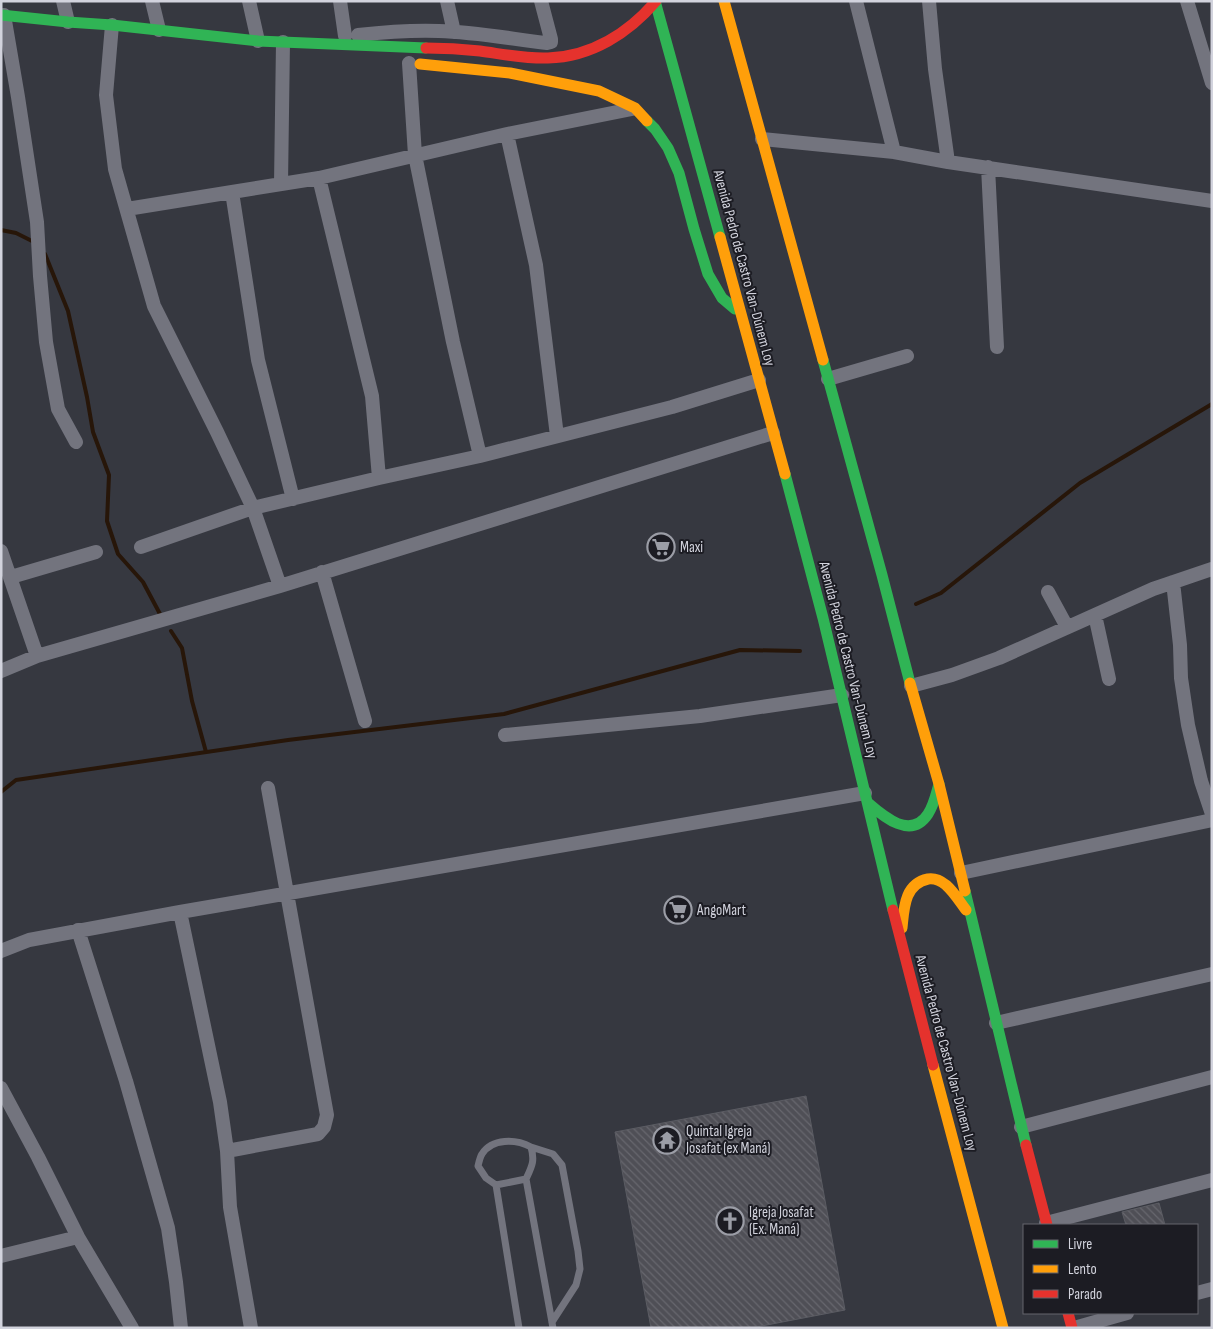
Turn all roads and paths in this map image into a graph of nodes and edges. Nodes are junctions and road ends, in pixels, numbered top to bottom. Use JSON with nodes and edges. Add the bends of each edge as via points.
{"nodes":[{"id":1,"x":63,"y":1,"type":"edge"},
{"id":2,"x":152,"y":1,"type":"edge"},
{"id":3,"x":249,"y":1,"type":"edge"},
{"id":4,"x":340,"y":1,"type":"edge"},
{"id":5,"x":447,"y":1,"type":"edge"},
{"id":6,"x":542,"y":1,"type":"edge"},
{"id":7,"x":656,"y":1,"type":"edge"},
{"id":8,"x":724,"y":1,"type":"edge"},
{"id":9,"x":856,"y":1,"type":"edge"},
{"id":10,"x":929,"y":1,"type":"edge"},
{"id":11,"x":1187,"y":1,"type":"edge"},
{"id":12,"x":3,"y":15,"type":"edge"},
{"id":13,"x":68,"y":22,"type":"junction"},
{"id":14,"x":112,"y":24,"type":"junction"},
{"id":15,"x":159,"y":30,"type":"junction"},
{"id":16,"x":454,"y":32,"type":"junction"},
{"id":17,"x":258,"y":41,"type":"junction"},
{"id":18,"x":347,"y":41,"type":"junction"},
{"id":19,"x":282,"y":42,"type":"junction"},
{"id":20,"x":332,"y":43,"type":"joint"},
{"id":21,"x":400,"y":60,"type":"junction"},
{"id":22,"x":1212,"y":83,"type":"edge"},
{"id":23,"x":635,"y":108,"type":"junction"},
{"id":24,"x":506,"y":134,"type":"junction"},
{"id":25,"x":762,"y":139,"type":"junction"},
{"id":26,"x":894,"y":152,"type":"junction"},
{"id":27,"x":415,"y":155,"type":"junction"},
{"id":28,"x":948,"y":162,"type":"junction"},
{"id":29,"x":988,"y":167,"type":"junction"},
{"id":30,"x":319,"y":178,"type":"junction"},
{"id":31,"x":281,"y":184,"type":"junction"},
{"id":32,"x":232,"y":192,"type":"junction"},
{"id":33,"x":1212,"y":201,"type":"edge"},
{"id":34,"x":127,"y":209,"type":"junction"},
{"id":35,"x":740,"y":313,"type":"junction"},
{"id":36,"x":997,"y":347,"type":"dead end"},
{"id":37,"x":908,"y":356,"type":"dead end"},
{"id":38,"x":828,"y":379,"type":"junction"},
{"id":39,"x":759,"y":380,"type":"junction"},
{"id":40,"x":773,"y":433,"type":"junction"},
{"id":41,"x":557,"y":436,"type":"junction"},
{"id":42,"x":76,"y":442,"type":"dead end"},
{"id":43,"x":480,"y":456,"type":"junction"},
{"id":44,"x":379,"y":478,"type":"junction"},
{"id":45,"x":293,"y":499,"type":"junction"},
{"id":46,"x":253,"y":508,"type":"junction"},
{"id":47,"x":141,"y":547,"type":"dead end"},
{"id":48,"x":1,"y":551,"type":"edge"},
{"id":49,"x":96,"y":552,"type":"dead end"},
{"id":50,"x":1212,"y":569,"type":"edge"},
{"id":51,"x":6,"y":572,"type":"edge"},
{"id":52,"x":322,"y":572,"type":"junction"},
{"id":53,"x":1172,"y":582,"type":"junction"},
{"id":54,"x":280,"y":586,"type":"junction"},
{"id":55,"x":1048,"y":592,"type":"dead end"},
{"id":56,"x":1095,"y":616,"type":"junction"},
{"id":57,"x":1067,"y":627,"type":"junction"},
{"id":58,"x":38,"y":656,"type":"junction"},
{"id":59,"x":1,"y":671,"type":"edge"},
{"id":60,"x":1109,"y":679,"type":"dead end"},
{"id":61,"x":911,"y":686,"type":"junction"},
{"id":62,"x":842,"y":695,"type":"junction"},
{"id":63,"x":365,"y":721,"type":"dead end"},
{"id":64,"x":506,"y":736,"type":"dead end"},
{"id":65,"x":939,"y":784,"type":"junction"},
{"id":66,"x":268,"y":788,"type":"dead end"},
{"id":67,"x":867,"y":798,"type":"junction"},
{"id":68,"x":1212,"y":814,"type":"edge"},
{"id":69,"x":1212,"y":820,"type":"edge"},
{"id":70,"x":961,"y":873,"type":"junction"},
{"id":71,"x":288,"y":892,"type":"junction"},
{"id":72,"x":180,"y":912,"type":"junction"},
{"id":73,"x":971,"y":917,"type":"junction"},
{"id":74,"x":78,"y":930,"type":"junction"},
{"id":75,"x":900,"y":940,"type":"junction"},
{"id":76,"x":1,"y":951,"type":"edge"},
{"id":77,"x":1212,"y":974,"type":"edge"},
{"id":78,"x":996,"y":1023,"type":"junction"},
{"id":79,"x":1212,"y":1077,"type":"edge"},
{"id":80,"x":1,"y":1088,"type":"edge"},
{"id":81,"x":1022,"y":1127,"type":"junction"},
{"id":82,"x":531,"y":1147,"type":"junction"},
{"id":83,"x":227,"y":1151,"type":"junction"},
{"id":84,"x":526,"y":1179,"type":"junction"},
{"id":85,"x":1212,"y":1180,"type":"edge"},
{"id":86,"x":496,"y":1185,"type":"junction"},
{"id":87,"x":1046,"y":1224,"type":"edge"},
{"id":88,"x":78,"y":1237,"type":"junction"},
{"id":89,"x":1,"y":1256,"type":"edge"},
{"id":90,"x":1212,"y":1289,"type":"edge"},
{"id":91,"x":1198,"y":1293,"type":"edge"},
{"id":92,"x":1068,"y":1314,"type":"edge"},
{"id":93,"x":1122,"y":1314,"type":"edge"},
{"id":94,"x":553,"y":1325,"type":"edge"},
{"id":95,"x":132,"y":1328,"type":"edge"},
{"id":96,"x":181,"y":1328,"type":"edge"},
{"id":97,"x":251,"y":1328,"type":"edge"},
{"id":98,"x":519,"y":1328,"type":"edge"},
{"id":99,"x":1003,"y":1328,"type":"edge"},
{"id":100,"x":1073,"y":1328,"type":"edge"}],
"edges":[{"from":1,"to":13,"type":"street"},
{"from":2,"to":15,"type":"street"},
{"from":3,"to":17,"type":"street"},
{"from":4,"to":18,"type":"street"},
{"from":5,"to":16,"type":"street"},
{"from":6,"to":16,"type":"street","via":[[551,39],[549,43]]},
{"from":7,"to":18,"type":"highway","via":[[632,27],[610,41],[588,50],[550,58]]},
{"from":7,"to":35,"type":"highway","name":"Avenida Pedro de Castro Van-Dúnem Loy"},
{"from":8,"to":25,"type":"highway"},
{"from":9,"to":26,"type":"street"},
{"from":10,"to":28,"type":"street"},
{"from":11,"to":22,"type":"street"},
{"from":12,"to":13,"type":"highway"},
{"from":12,"to":42,"type":"street","via":[[37,222],[46,342],[58,409]]},
{"from":13,"to":14,"type":"highway"},
{"from":14,"to":15,"type":"highway"},
{"from":14,"to":34,"type":"street","via":[[106,95],[115,169]]},
{"from":15,"to":17,"type":"highway"},
{"from":16,"to":18,"type":"street","via":[[397,31]]},
{"from":17,"to":19,"type":"highway"},
{"from":18,"to":20,"type":"street"},
{"from":18,"to":21,"type":"highway"},
{"from":19,"to":20,"type":"highway"},
{"from":19,"to":31,"type":"street"},
{"from":21,"to":23,"type":"highway","via":[[510,73],[599,91]]},
{"from":21,"to":27,"type":"street"},
{"from":23,"to":24,"type":"street"},
{"from":23,"to":35,"type":"highway","via":[[668,148],[679,173],[708,274],[722,298]]},
{"from":24,"to":27,"type":"street"},
{"from":24,"to":41,"type":"street","via":[[536,265]]},
{"from":25,"to":26,"type":"street"},
{"from":25,"to":38,"type":"highway"},
{"from":26,"to":28,"type":"street"},
{"from":27,"to":30,"type":"street"},
{"from":27,"to":43,"type":"street"},
{"from":28,"to":29,"type":"street"},
{"from":29,"to":33,"type":"street"},
{"from":29,"to":36,"type":"street"},
{"from":30,"to":31,"type":"street"},
{"from":30,"to":44,"type":"street","via":[[372,396]]},
{"from":31,"to":32,"type":"street"},
{"from":32,"to":34,"type":"street"},
{"from":32,"to":45,"type":"street","via":[[258,360]]},
{"from":34,"to":46,"type":"street","via":[[154,306]]},
{"from":35,"to":39,"type":"highway","name":"Avenida Pedro de Castro Van-Dúnem Loy"},
{"from":37,"to":38,"type":"street"},
{"from":38,"to":61,"type":"highway"},
{"from":39,"to":40,"type":"highway","name":"Avenida Pedro de Castro Van-Dúnem Loy"},
{"from":39,"to":41,"type":"street","via":[[672,407]]},
{"from":40,"to":52,"type":"street"},
{"from":40,"to":62,"type":"highway","name":"Avenida Pedro de Castro Van-Dúnem Loy"},
{"from":41,"to":43,"type":"street"},
{"from":43,"to":44,"type":"street"},
{"from":44,"to":45,"type":"street"},
{"from":45,"to":46,"type":"street"},
{"from":46,"to":47,"type":"street"},
{"from":46,"to":54,"type":"street"},
{"from":48,"to":51,"type":"street"},
{"from":49,"to":51,"type":"street"},
{"from":50,"to":53,"type":"street"},
{"from":51,"to":58,"type":"street"},
{"from":52,"to":54,"type":"street"},
{"from":52,"to":63,"type":"street"},
{"from":53,"to":56,"type":"street"},
{"from":53,"to":68,"type":"street","via":[[1188,725]]},
{"from":54,"to":58,"type":"street"},
{"from":55,"to":57,"type":"street"},
{"from":56,"to":57,"type":"street"},
{"from":56,"to":60,"type":"street"},
{"from":57,"to":61,"type":"street","via":[[999,658]]},
{"from":58,"to":59,"type":"street"},
{"from":61,"to":65,"type":"highway"},
{"from":62,"to":64,"type":"street","via":[[700,716]]},
{"from":62,"to":67,"type":"highway","name":"Avenida Pedro de Castro Van-Dúnem Loy"},
{"from":65,"to":67,"type":"highway","via":[[925,818],[910,826],[891,822]]},
{"from":65,"to":70,"type":"highway"},
{"from":66,"to":71,"type":"street"},
{"from":67,"to":71,"type":"street"},
{"from":67,"to":75,"type":"highway","name":"Avenida Pedro de Castro Van-Dúnem Loy"},
{"from":69,"to":70,"type":"street"},
{"from":70,"to":73,"type":"highway"},
{"from":71,"to":72,"type":"street"},
{"from":71,"to":83,"type":"street","via":[[327,1115],[318,1134]]},
{"from":72,"to":74,"type":"street"},
{"from":72,"to":83,"type":"street","via":[[220,1102]]},
{"from":73,"to":75,"type":"highway","via":[[943,882],[930,878],[922,880],[905,900]]},
{"from":73,"to":78,"type":"highway"},
{"from":74,"to":76,"type":"street","via":[[29,940]]},
{"from":74,"to":96,"type":"street","via":[[168,1228]]},
{"from":75,"to":99,"type":"highway","name":"Avenida Pedro de Castro Van-Dúnem Loy"},
{"from":77,"to":78,"type":"street"},
{"from":78,"to":81,"type":"highway"},
{"from":79,"to":81,"type":"street"},
{"from":80,"to":88,"type":"street"},
{"from":81,"to":87,"type":"highway"},
{"from":82,"to":84,"type":"lane","via":[[534,1156]]},
{"from":82,"to":86,"type":"lane","via":[[508,1141],[491,1145],[481,1155],[478,1166]]},
{"from":82,"to":94,"type":"lane","via":[[554,1154],[562,1165],[578,1251],[580,1269],[576,1285]]},
{"from":83,"to":97,"type":"street","via":[[230,1207]]},
{"from":84,"to":86,"type":"lane"},
{"from":84,"to":94,"type":"lane"},
{"from":85,"to":87,"type":"street"},
{"from":86,"to":98,"type":"lane"},
{"from":88,"to":89,"type":"street"},
{"from":88,"to":95,"type":"street"},
{"from":90,"to":91,"type":"street"},
{"from":92,"to":100,"type":"highway"},
{"from":93,"to":100,"type":"street"}]}
